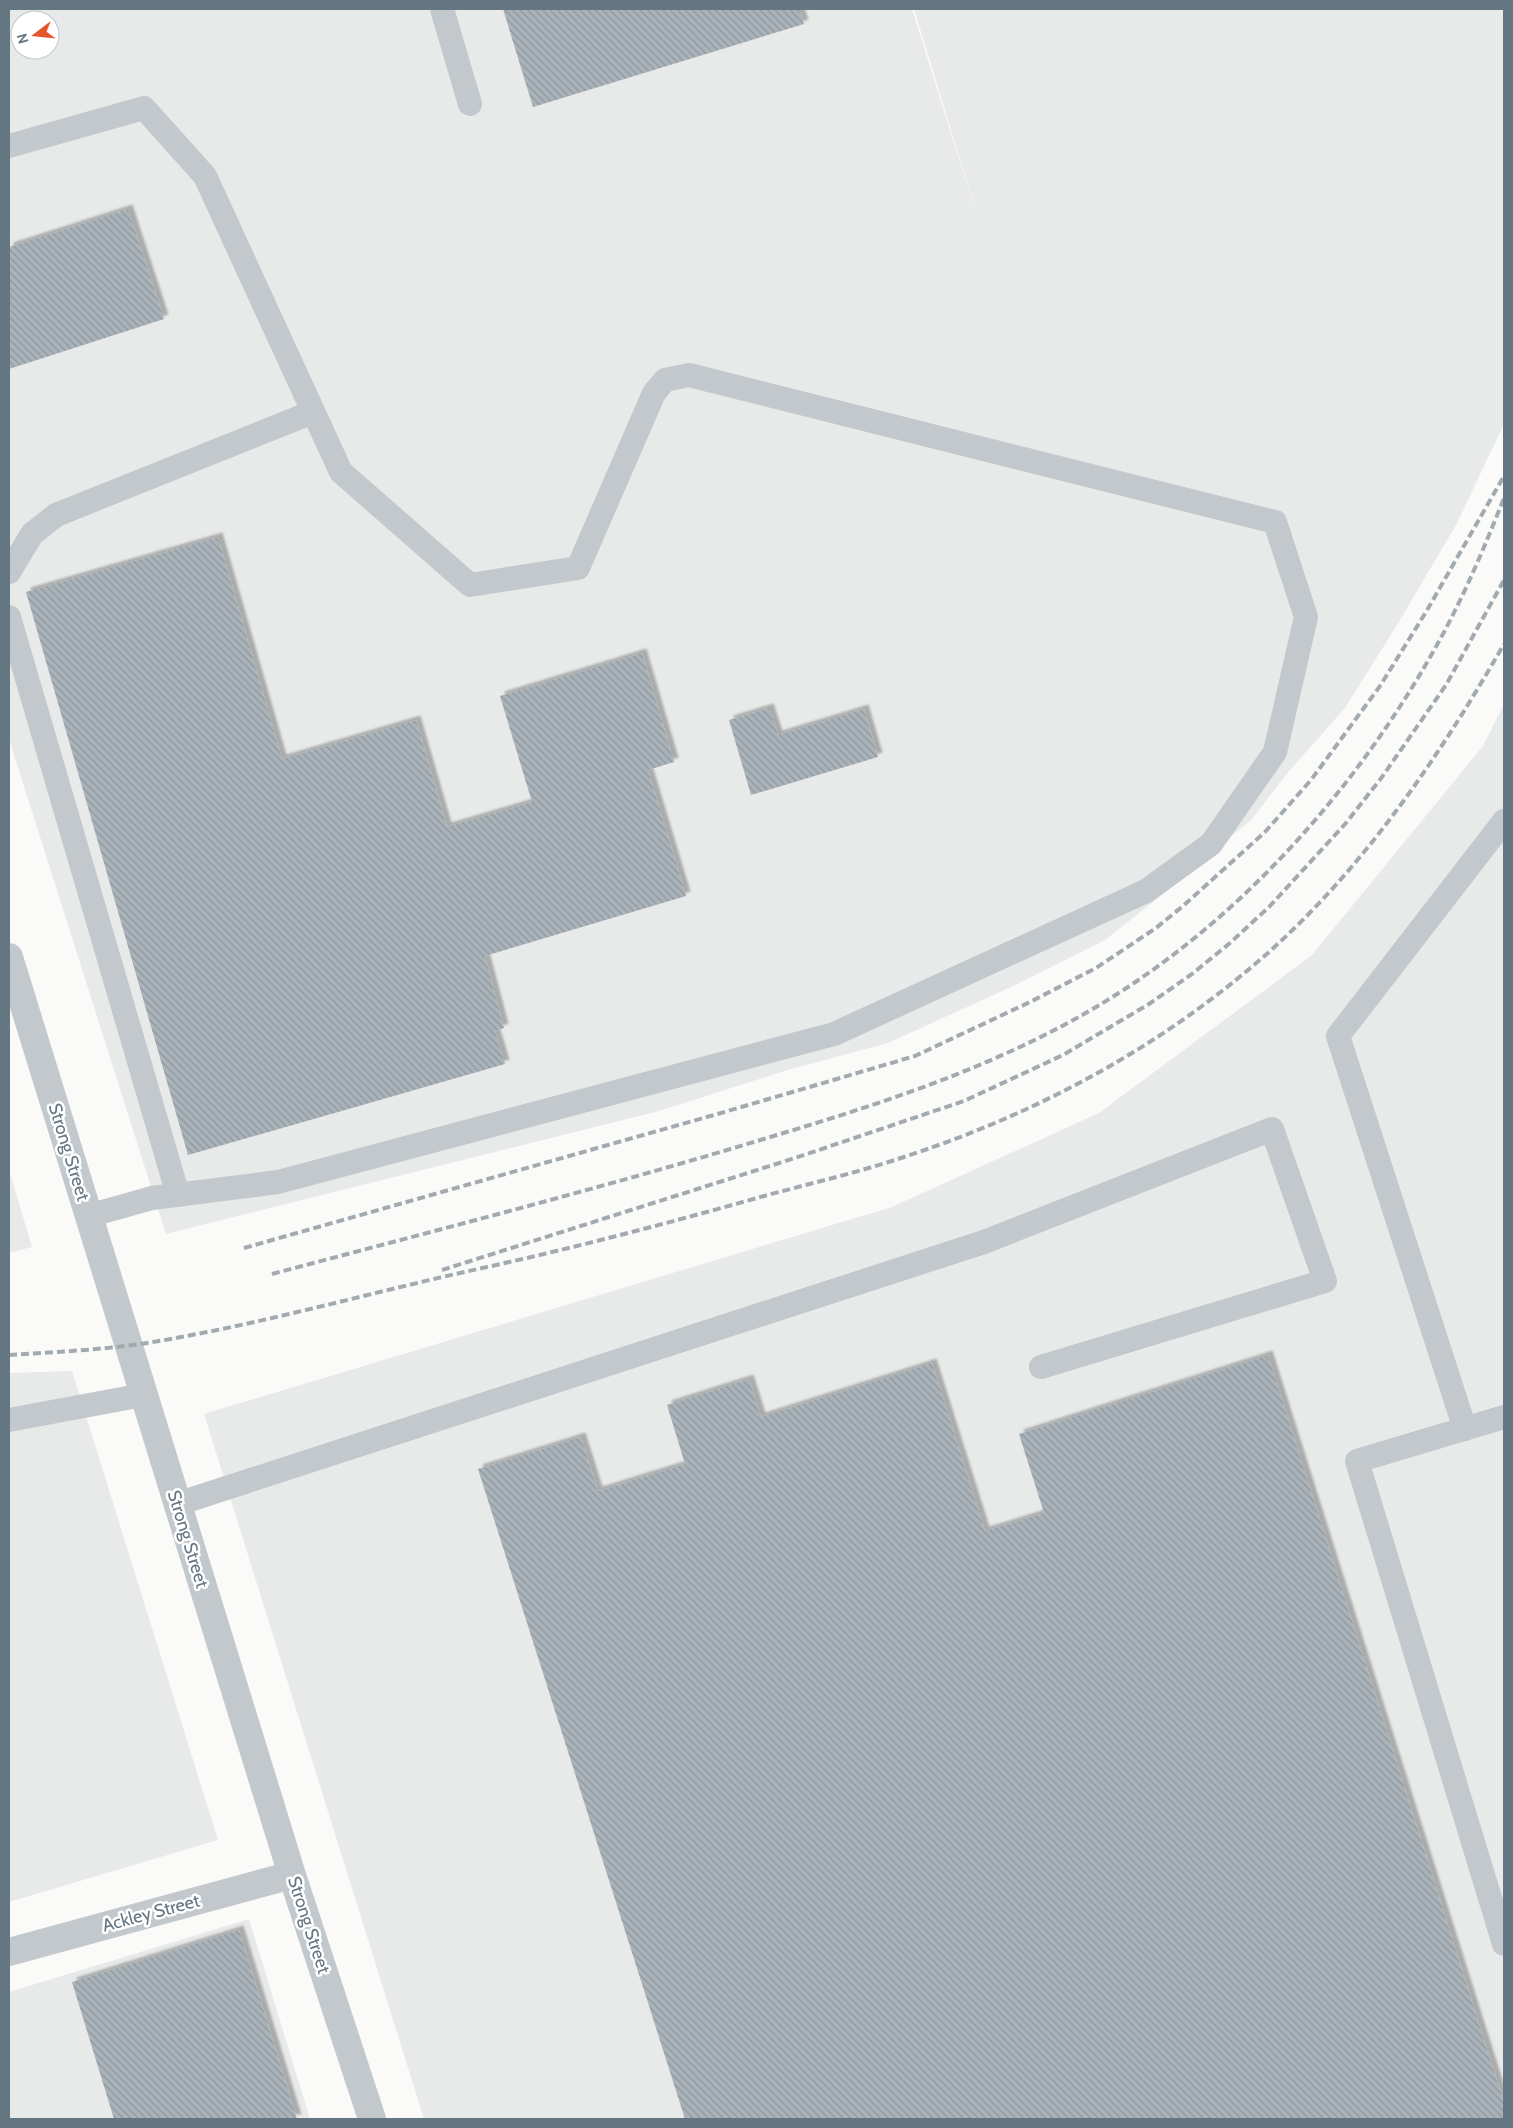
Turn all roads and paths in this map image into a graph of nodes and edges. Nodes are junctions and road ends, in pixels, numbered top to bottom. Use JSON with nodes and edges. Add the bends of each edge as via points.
{"nodes":[{"id":1,"x":442,"y":9,"type":"edge"},
{"id":2,"x":470,"y":104,"type":"dead end"},
{"id":3,"x":9,"y":146,"type":"edge"},
{"id":4,"x":313,"y":412,"type":"junction"},
{"id":5,"x":9,"y":572,"type":"edge"},
{"id":6,"x":9,"y":617,"type":"edge"},
{"id":7,"x":1504,"y":821,"type":"edge"},
{"id":8,"x":9,"y":957,"type":"edge"},
{"id":9,"x":178,"y":1195,"type":"junction"},
{"id":10,"x":88,"y":1216,"type":"junction"},
{"id":11,"x":1041,"y":1367,"type":"dead end"},
{"id":12,"x":143,"y":1395,"type":"junction"},
{"id":13,"x":1504,"y":1417,"type":"edge"},
{"id":14,"x":9,"y":1420,"type":"edge"},
{"id":15,"x":1465,"y":1429,"type":"junction"},
{"id":16,"x":177,"y":1504,"type":"junction"},
{"id":17,"x":292,"y":1875,"type":"junction"},
{"id":18,"x":1504,"y":1944,"type":"edge"},
{"id":19,"x":9,"y":1952,"type":"edge"},
{"id":20,"x":372,"y":2119,"type":"edge"}],
"edges":[{"from":1,"to":2,"type":"lane"},
{"from":3,"to":4,"type":"lane","via":[[144,108],[205,176]]},
{"from":4,"to":5,"type":"lane","via":[[56,515],[32,534]]},
{"from":4,"to":9,"type":"lane","via":[[341,472],[470,585],[578,568],[654,394],[665,380],[690,375],[1275,522],[1306,617],[1275,752],[1211,844],[1146,891],[834,1034],[278,1182]]},
{"from":6,"to":9,"type":"lane"},
{"from":7,"to":15,"type":"lane","via":[[1338,1036]]},
{"from":8,"to":10,"type":"street","name":"Strong Street"},
{"from":9,"to":10,"type":"lane","via":[[152,1198]]},
{"from":10,"to":12,"type":"street","name":"Strong Street"},
{"from":11,"to":16,"type":"lane","via":[[1325,1281],[1272,1129],[984,1242]]},
{"from":12,"to":14,"type":"lane"},
{"from":12,"to":16,"type":"street","name":"Strong Street"},
{"from":13,"to":15,"type":"lane"},
{"from":15,"to":18,"type":"lane","via":[[1357,1461]]},
{"from":16,"to":17,"type":"street","name":"Strong Street"},
{"from":17,"to":19,"type":"street","name":"Ackley Street"},
{"from":17,"to":20,"type":"street","name":"Strong Street"}]}
